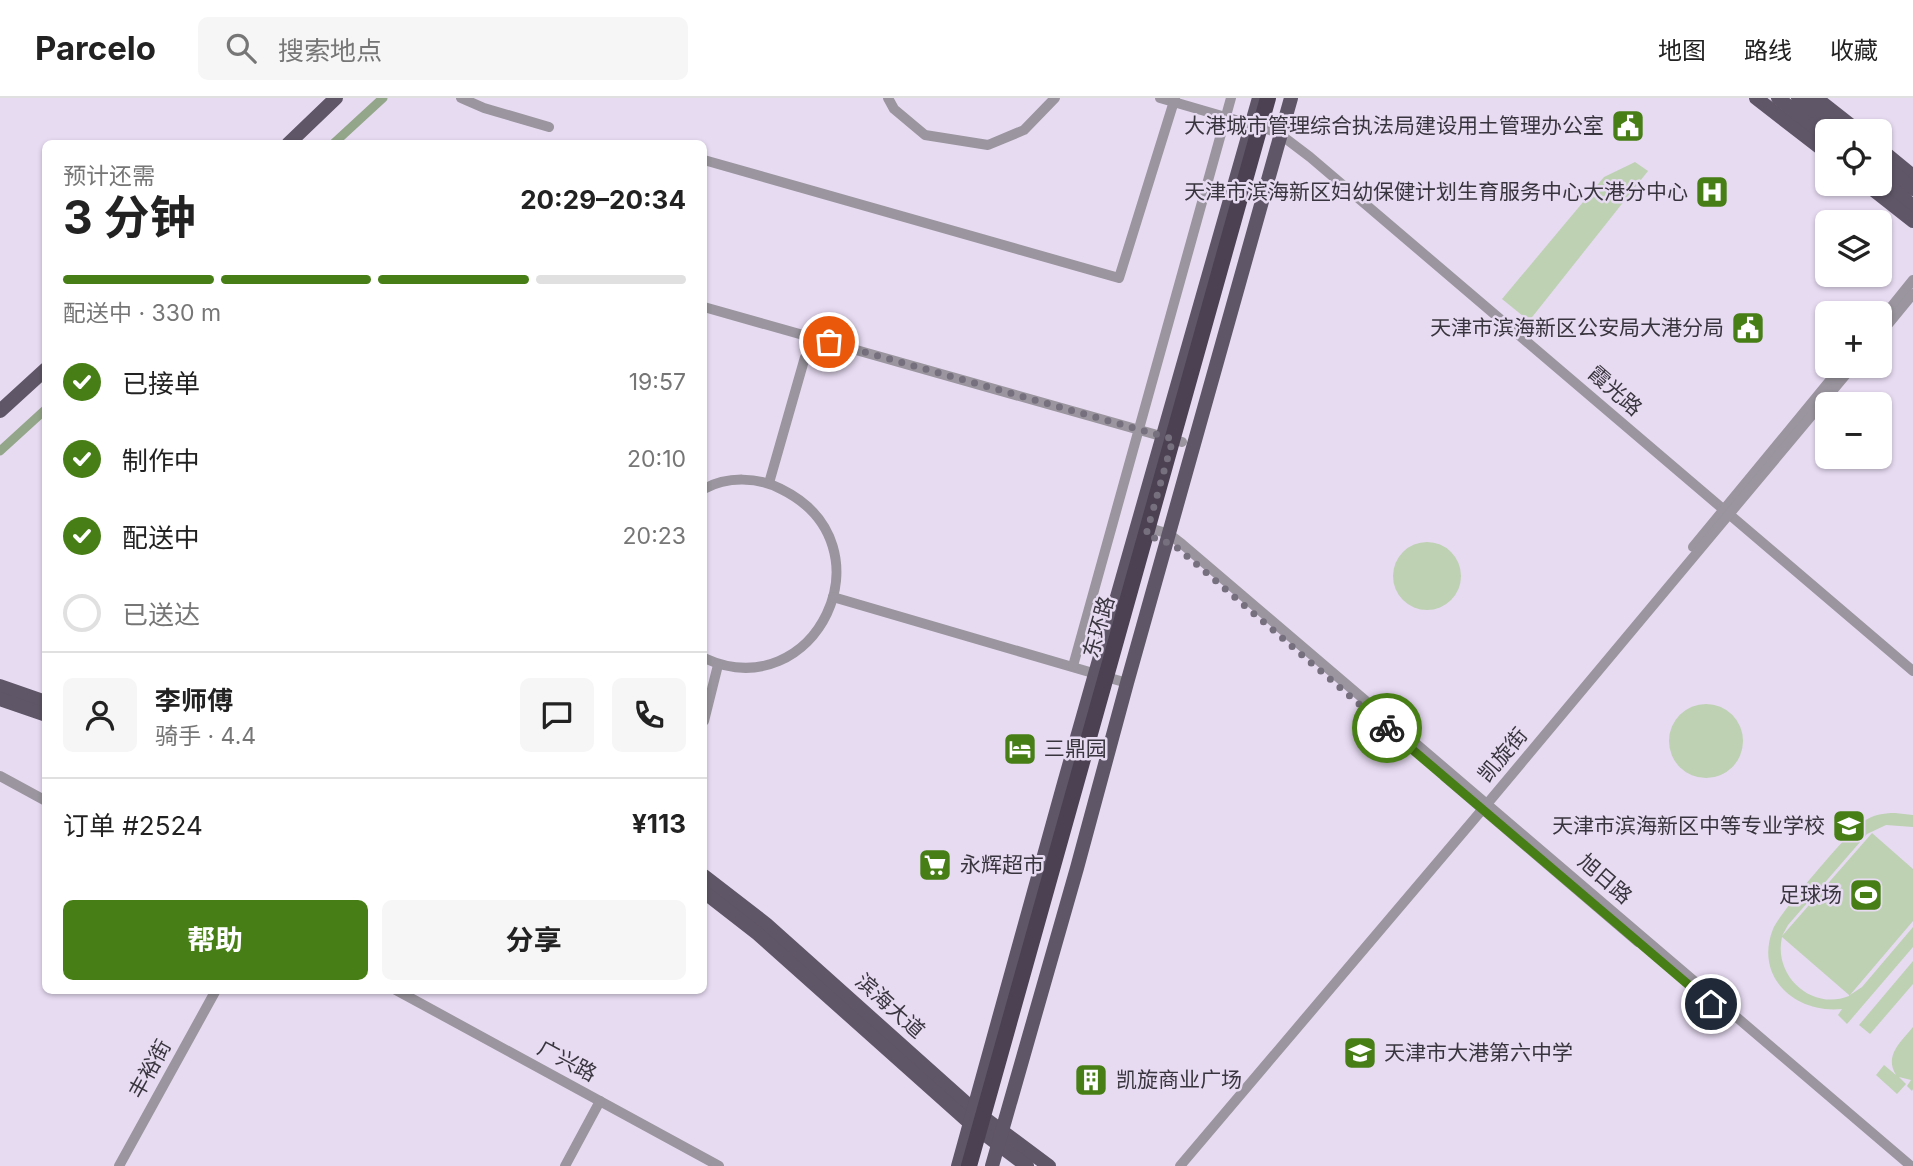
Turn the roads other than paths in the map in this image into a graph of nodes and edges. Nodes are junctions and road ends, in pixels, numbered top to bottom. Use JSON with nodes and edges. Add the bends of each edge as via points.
{"nodes":[{"id":1,"x":327,"y":98,"type":"edge"},
{"id":2,"x":337,"y":98,"type":"edge"},
{"id":3,"x":461,"y":98,"type":"edge"},
{"id":4,"x":888,"y":98,"type":"edge"},
{"id":5,"x":1055,"y":98,"type":"edge"},
{"id":6,"x":1160,"y":98,"type":"edge"},
{"id":7,"x":1231,"y":98,"type":"edge"},
{"id":8,"x":1259,"y":98,"type":"edge"},
{"id":9,"x":1268,"y":98,"type":"edge"},
{"id":10,"x":1279,"y":98,"type":"edge"},
{"id":11,"x":1291,"y":98,"type":"edge"},
{"id":12,"x":1756,"y":98,"type":"edge"},
{"id":13,"x":1778,"y":98,"type":"edge"},
{"id":14,"x":1798,"y":98,"type":"edge"},
{"id":15,"x":1816,"y":98,"type":"edge"},
{"id":16,"x":1174,"y":100,"type":"edge"},
{"id":17,"x":1225,"y":118,"type":"junction"},
{"id":18,"x":1825,"y":119,"type":"edge"},
{"id":19,"x":1843,"y":119,"type":"edge"},
{"id":20,"x":549,"y":127,"type":"dead end"},
{"id":21,"x":1815,"y":127,"type":"edge"},
{"id":22,"x":1268,"y":128,"type":"junction"},
{"id":23,"x":282,"y":140,"type":"edge"},
{"id":24,"x":292,"y":140,"type":"edge"},
{"id":25,"x":1815,"y":144,"type":"edge"},
{"id":26,"x":1892,"y":159,"type":"edge"},
{"id":27,"x":707,"y":161,"type":"edge"},
{"id":28,"x":1892,"y":171,"type":"edge"},
{"id":29,"x":1913,"y":176,"type":"edge"},
{"id":30,"x":1892,"y":188,"type":"edge"},
{"id":31,"x":1913,"y":188,"type":"edge"},
{"id":32,"x":1881,"y":196,"type":"edge"},
{"id":33,"x":1913,"y":205,"type":"edge"},
{"id":34,"x":1913,"y":221,"type":"edge"},
{"id":35,"x":1913,"y":281,"type":"edge"},
{"id":36,"x":1913,"y":294,"type":"edge"},
{"id":37,"x":1892,"y":306,"type":"edge"},
{"id":38,"x":707,"y":308,"type":"edge"},
{"id":39,"x":1892,"y":319,"type":"edge"},
{"id":40,"x":805,"y":357,"type":"dead end"},
{"id":41,"x":42,"y":366,"type":"edge"},
{"id":42,"x":42,"y":373,"type":"edge"},
{"id":43,"x":1832,"y":378,"type":"edge"},
{"id":44,"x":1843,"y":378,"type":"edge"},
{"id":45,"x":0,"y":404,"type":"edge"},
{"id":46,"x":0,"y":411,"type":"edge"},
{"id":47,"x":1140,"y":429,"type":"junction"},
{"id":48,"x":1173,"y":439,"type":"junction"},
{"id":49,"x":769,"y":483,"type":"junction"},
{"id":50,"x":707,"y":487,"type":"edge"},
{"id":51,"x":1728,"y":509,"type":"junction"},
{"id":52,"x":1152,"y":533,"type":"junction"},
{"id":53,"x":833,"y":597,"type":"junction"},
{"id":54,"x":707,"y":660,"type":"edge"},
{"id":55,"x":1913,"y":663,"type":"edge"},
{"id":56,"x":718,"y":665,"type":"junction"},
{"id":57,"x":1073,"y":666,"type":"junction"},
{"id":58,"x":1913,"y":671,"type":"edge"},
{"id":59,"x":1112,"y":678,"type":"junction"},
{"id":60,"x":0,"y":686,"type":"edge"},
{"id":61,"x":0,"y":699,"type":"edge"},
{"id":62,"x":42,"y":701,"type":"edge"},
{"id":63,"x":707,"y":709,"type":"edge"},
{"id":64,"x":42,"y":714,"type":"edge"},
{"id":65,"x":0,"y":776,"type":"edge"},
{"id":66,"x":42,"y":799,"type":"edge"},
{"id":67,"x":1483,"y":804,"type":"junction"},
{"id":68,"x":707,"y":878,"type":"edge"},
{"id":69,"x":707,"y":894,"type":"edge"},
{"id":70,"x":214,"y":994,"type":"edge"},
{"id":71,"x":403,"y":994,"type":"edge"},
{"id":72,"x":600,"y":1101,"type":"junction"},
{"id":73,"x":986,"y":1127,"type":"junction"},
{"id":74,"x":118,"y":1166,"type":"edge"},
{"id":75,"x":565,"y":1166,"type":"edge"},
{"id":76,"x":719,"y":1166,"type":"edge"},
{"id":77,"x":958,"y":1166,"type":"edge"},
{"id":78,"x":969,"y":1166,"type":"edge"},
{"id":79,"x":980,"y":1166,"type":"edge"},
{"id":80,"x":992,"y":1166,"type":"edge"},
{"id":81,"x":1027,"y":1166,"type":"edge"},
{"id":82,"x":1049,"y":1166,"type":"edge"},
{"id":83,"x":1170,"y":1166,"type":"edge"},
{"id":84,"x":1180,"y":1166,"type":"edge"},
{"id":85,"x":1901,"y":1166,"type":"edge"},
{"id":86,"x":1911,"y":1166,"type":"edge"}],
"edges":[{"from":1,"to":23,"type":"main road"},
{"from":2,"to":24,"type":"main road"},
{"from":3,"to":20,"type":"street"},
{"from":4,"to":5,"type":"street","via":[[925,135],[988,145],[1024,130]]},
{"from":6,"to":16,"type":"street","name":"霞光路"},
{"from":7,"to":17,"type":"street"},
{"from":8,"to":22,"type":"main road"},
{"from":9,"to":22,"type":"highway","name":"东环路"},
{"from":10,"to":22,"type":"highway","name":"东环路"},
{"from":11,"to":22,"type":"main road"},
{"from":12,"to":25,"type":"main road"},
{"from":13,"to":21,"type":"main road"},
{"from":14,"to":18,"type":"main road"},
{"from":15,"to":19,"type":"main road"},
{"from":16,"to":17,"type":"street","name":"霞光路"},
{"from":16,"to":27,"type":"street","via":[[1119,278]]},
{"from":17,"to":22,"type":"street","name":"霞光路"},
{"from":17,"to":47,"type":"street"},
{"from":22,"to":48,"type":"highway","name":"东环路"},
{"from":22,"to":51,"type":"street","name":"霞光路","via":[[1319,165]]},
{"from":22,"to":52,"type":"main road"},
{"from":26,"to":29,"type":"main road"},
{"from":28,"to":31,"type":"main road"},
{"from":30,"to":33,"type":"main road"},
{"from":32,"to":34,"type":"main road"},
{"from":35,"to":37,"type":"street"},
{"from":36,"to":39,"type":"street"},
{"from":38,"to":47,"type":"street"},
{"from":40,"to":49,"type":"street"},
{"from":41,"to":45,"type":"main road"},
{"from":42,"to":46,"type":"main road"},
{"from":43,"to":51,"type":"street","name":"凯旋街"},
{"from":44,"to":51,"type":"street","name":"凯旋街"},
{"from":47,"to":48,"type":"street"},
{"from":47,"to":57,"type":"street"},
{"from":48,"to":52,"type":"highway","name":"东环路"},
{"from":49,"to":50,"type":"street","via":[[740,479]]},
{"from":49,"to":53,"type":"street","via":[[799,498],[821,521],[835,551]]},
{"from":51,"to":55,"type":"street","name":"霞光路"},
{"from":51,"to":58,"type":"street","name":"霞光路"},
{"from":51,"to":67,"type":"street","name":"凯旋街"},
{"from":52,"to":59,"type":"highway","name":"东环路"},
{"from":52,"to":67,"type":"street","name":"旭日路"},
{"from":53,"to":56,"type":"street","via":[[828,615],[809,642],[782,660],[751,668]]},
{"from":53,"to":57,"type":"street"},
{"from":54,"to":56,"type":"street"},
{"from":56,"to":63,"type":"street"},
{"from":57,"to":59,"type":"street"},
{"from":59,"to":73,"type":"highway","name":"东环路"},
{"from":60,"to":62,"type":"main road"},
{"from":61,"to":64,"type":"main road"},
{"from":65,"to":66,"type":"street"},
{"from":67,"to":83,"type":"street","name":"凯旋街"},
{"from":67,"to":84,"type":"street","name":"凯旋街"},
{"from":67,"to":85,"type":"street","name":"旭日路"},
{"from":67,"to":86,"type":"street","name":"旭日路"},
{"from":68,"to":73,"type":"main road","name":"滨海大道","via":[[766,924]]},
{"from":69,"to":73,"type":"main road","name":"滨海大道"},
{"from":70,"to":74,"type":"street","name":"丰裕街"},
{"from":71,"to":72,"type":"street","name":"广兴路"},
{"from":72,"to":75,"type":"street"},
{"from":72,"to":76,"type":"street","name":"广兴路"},
{"from":73,"to":77,"type":"main road"},
{"from":73,"to":78,"type":"highway","name":"东环路"},
{"from":73,"to":79,"type":"highway","name":"东环路"},
{"from":73,"to":80,"type":"main road"},
{"from":73,"to":81,"type":"main road","name":"滨海大道"},
{"from":73,"to":82,"type":"main road","name":"滨海大道"}]}
